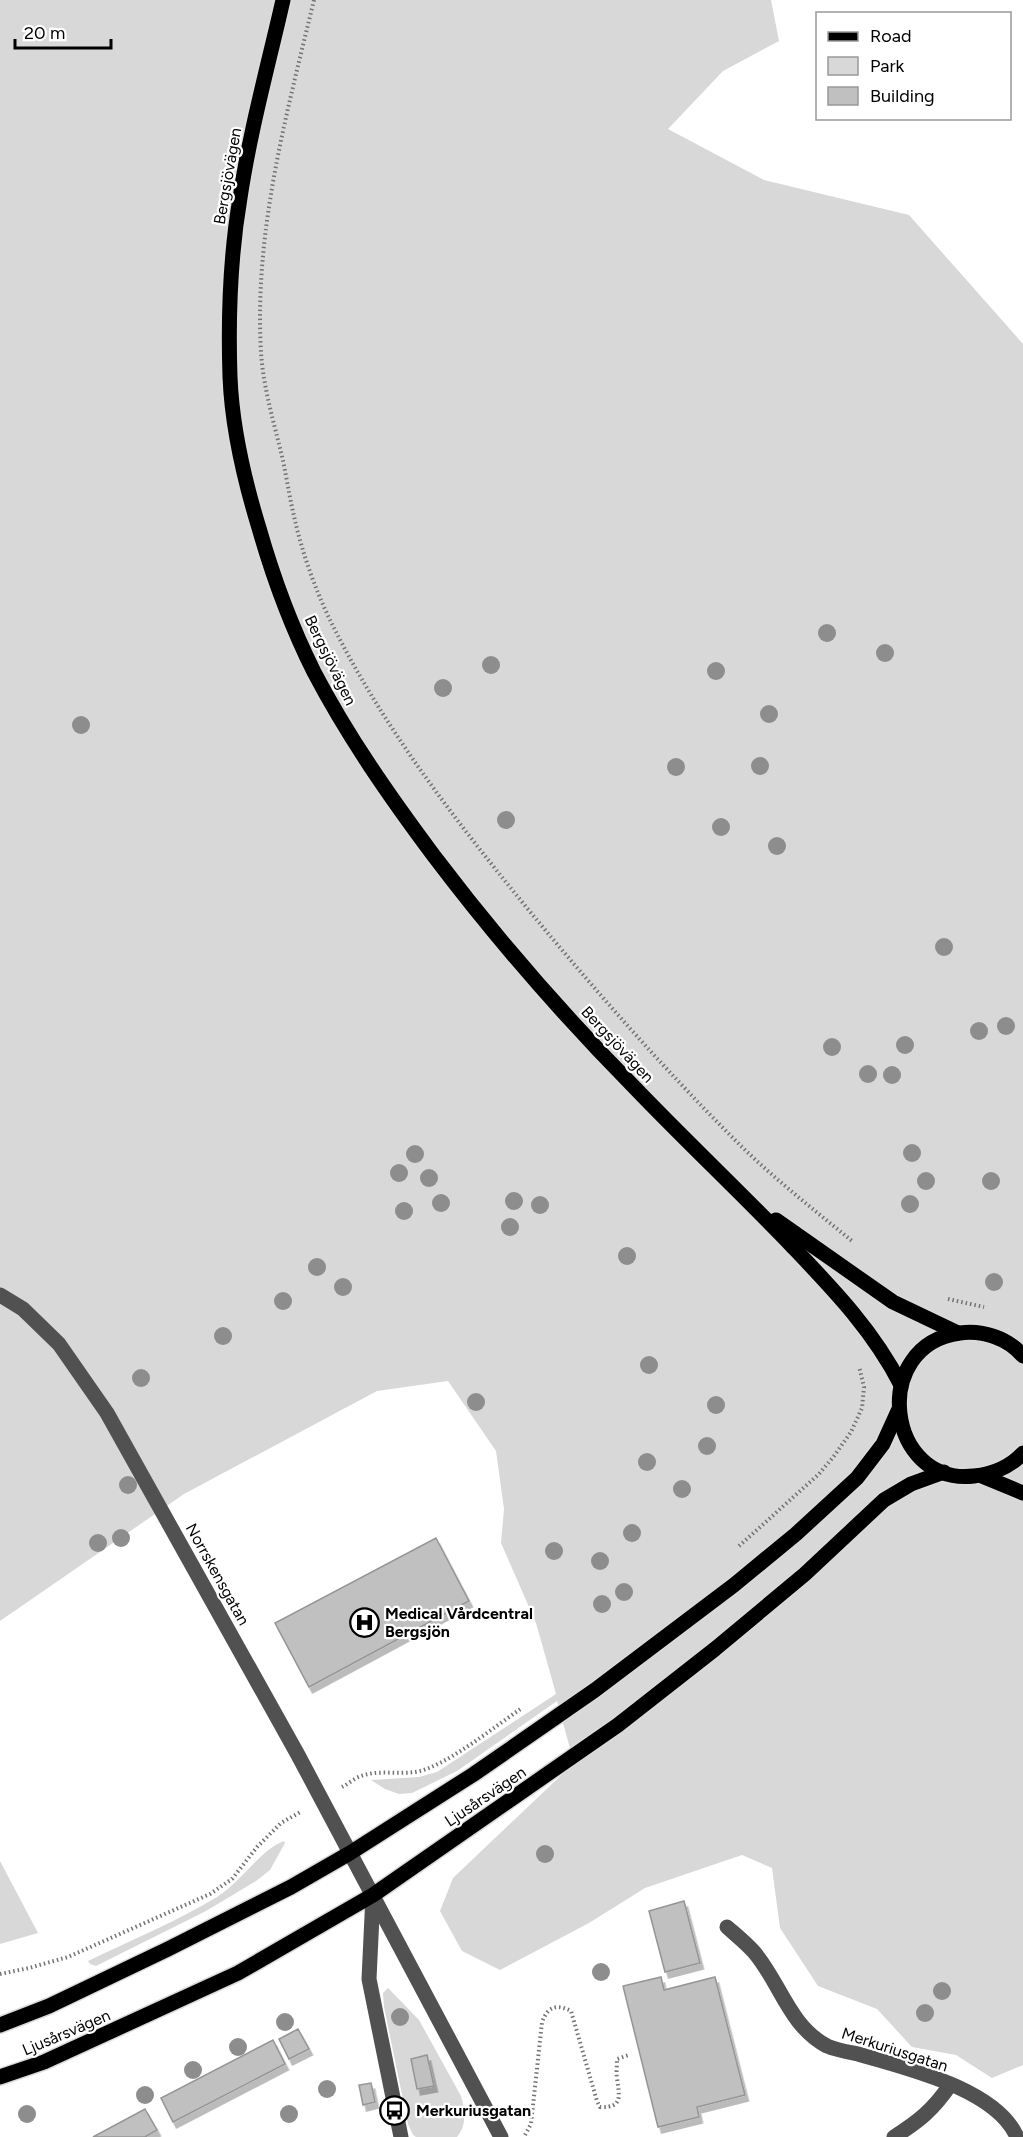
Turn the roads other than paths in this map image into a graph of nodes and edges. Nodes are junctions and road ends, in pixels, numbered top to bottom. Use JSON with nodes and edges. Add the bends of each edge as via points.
{"nodes":[{"id":1,"x":283,"y":0,"type":"edge"},
{"id":2,"x":747,"y":1199,"type":"junction"},
{"id":3,"x":0,"y":1295,"type":"edge"},
{"id":4,"x":958,"y":1333,"type":"junction"},
{"id":5,"x":1023,"y":1356,"type":"edge"},
{"id":6,"x":901,"y":1384,"type":"junction"},
{"id":7,"x":898,"y":1411,"type":"junction"},
{"id":8,"x":1023,"y":1454,"type":"edge"},
{"id":9,"x":944,"y":1472,"type":"junction"},
{"id":10,"x":982,"y":1476,"type":"junction"},
{"id":11,"x":1023,"y":1493,"type":"edge"},
{"id":12,"x":350,"y":1853,"type":"junction"},
{"id":13,"x":373,"y":1895,"type":"junction"},
{"id":14,"x":727,"y":1927,"type":"dead end"},
{"id":15,"x":0,"y":2025,"type":"edge"},
{"id":16,"x":0,"y":2078,"type":"edge"},
{"id":17,"x":950,"y":2085,"type":"junction"},
{"id":18,"x":401,"y":2137,"type":"edge"},
{"id":19,"x":501,"y":2137,"type":"edge"},
{"id":20,"x":894,"y":2137,"type":"edge"},
{"id":21,"x":1017,"y":2137,"type":"edge"}],
"edges":[{"from":1,"to":2,"type":"main road","name":"Bergsjövägen","via":[[241,192],[229,328],[232,397],[244,473],[281,596],[313,669],[358,748],[462,893],[598,1050]]},
{"from":2,"to":4,"type":"main road","name":"Bergsjövägen","via":[[893,1302]]},
{"from":2,"to":6,"type":"main road","name":"Bergsjövägen","via":[[843,1300],[887,1358]]},
{"from":3,"to":12,"type":"street","name":"Norrskensgatan","via":[[23,1309],[59,1344],[107,1413]]},
{"from":4,"to":5,"type":"main road","name":"Bergsjövägen","via":[[998,1338]]},
{"from":4,"to":6,"type":"main road","via":[[922,1351]]},
{"from":6,"to":7,"type":"main road"},
{"from":7,"to":9,"type":"main road","via":[[912,1448]]},
{"from":7,"to":12,"type":"main road","name":"Ljusårsvägen","via":[[883,1444],[857,1478],[734,1585],[595,1690]]},
{"from":8,"to":10,"type":"main road","via":[[1007,1467]]},
{"from":9,"to":10,"type":"main road"},
{"from":9,"to":13,"type":"main road","name":"Ljusårsvägen","via":[[911,1484],[884,1500],[805,1574],[618,1725]]},
{"from":10,"to":11,"type":"main road"},
{"from":12,"to":13,"type":"street","name":"Norrskensgatan"},
{"from":12,"to":15,"type":"main road","name":"Ljusårsvägen","via":[[168,1949]]},
{"from":13,"to":16,"type":"main road","name":"Ljusårsvägen","via":[[238,1972],[45,2062]]},
{"from":13,"to":18,"type":"street","via":[[369,1979]]},
{"from":13,"to":19,"type":"street"},
{"from":14,"to":17,"type":"street","name":"Merkuriusgatan","via":[[755,1953],[791,2013],[827,2046]]},
{"from":17,"to":20,"type":"street","via":[[919,2122]]},
{"from":17,"to":21,"type":"street","name":"Merkuriusgatan","via":[[990,2105]]}]}
